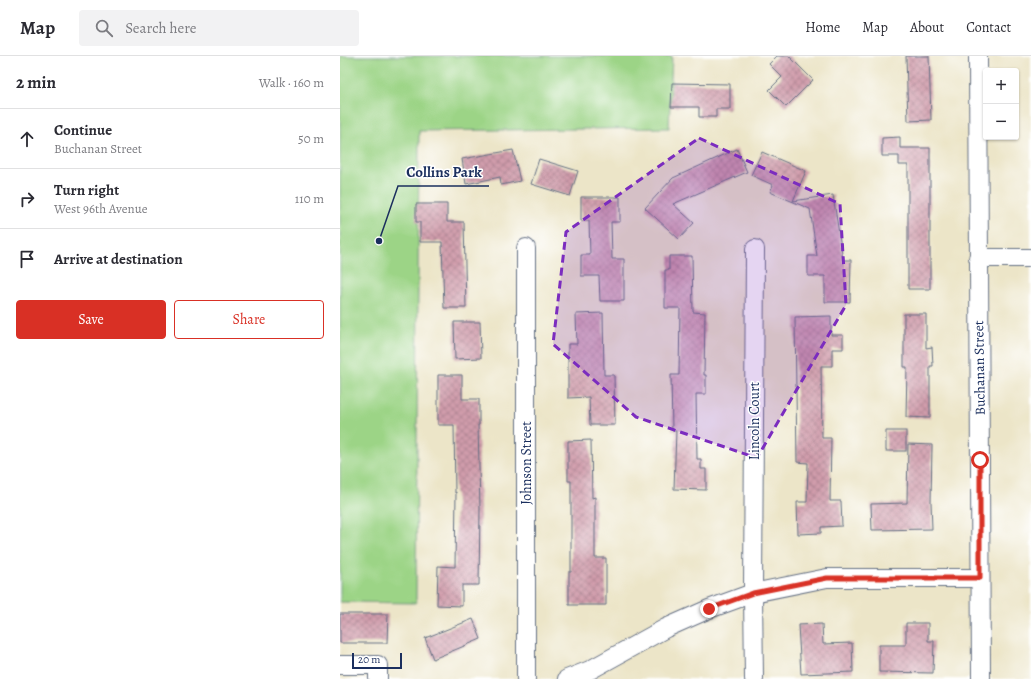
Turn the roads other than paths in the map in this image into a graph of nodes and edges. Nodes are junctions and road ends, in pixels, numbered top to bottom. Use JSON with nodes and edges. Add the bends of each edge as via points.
{"nodes":[{"id":1,"x":978,"y":56,"type":"edge"},
{"id":2,"x":526,"y":248,"type":"dead end"},
{"id":3,"x":755,"y":249,"type":"dead end"},
{"id":4,"x":978,"y":258,"type":"junction"},
{"id":5,"x":1031,"y":258,"type":"edge"},
{"id":6,"x":980,"y":578,"type":"junction"},
{"id":7,"x":753,"y":593,"type":"junction"},
{"id":8,"x":340,"y":666,"type":"edge"},
{"id":9,"x":378,"y":679,"type":"edge"},
{"id":10,"x":526,"y":679,"type":"edge"},
{"id":11,"x":567,"y":679,"type":"edge"},
{"id":12,"x":754,"y":679,"type":"edge"},
{"id":13,"x":981,"y":679,"type":"edge"}],
"edges":[{"from":1,"to":4,"type":"street","name":"Buchanan Street"},
{"from":2,"to":10,"type":"street","name":"Johnson Street"},
{"from":3,"to":7,"type":"street","name":"Lincoln Court"},
{"from":4,"to":5,"type":"street"},
{"from":4,"to":6,"type":"street","name":"Buchanan Street"},
{"from":6,"to":7,"type":"street","via":[[827,578]]},
{"from":6,"to":13,"type":"street","name":"Buchanan Street"},
{"from":7,"to":11,"type":"street","via":[[666,628],[590,670]]},
{"from":7,"to":12,"type":"street","name":"Lincoln Court"},
{"from":8,"to":9,"type":"street","via":[[378,665]]}]}
